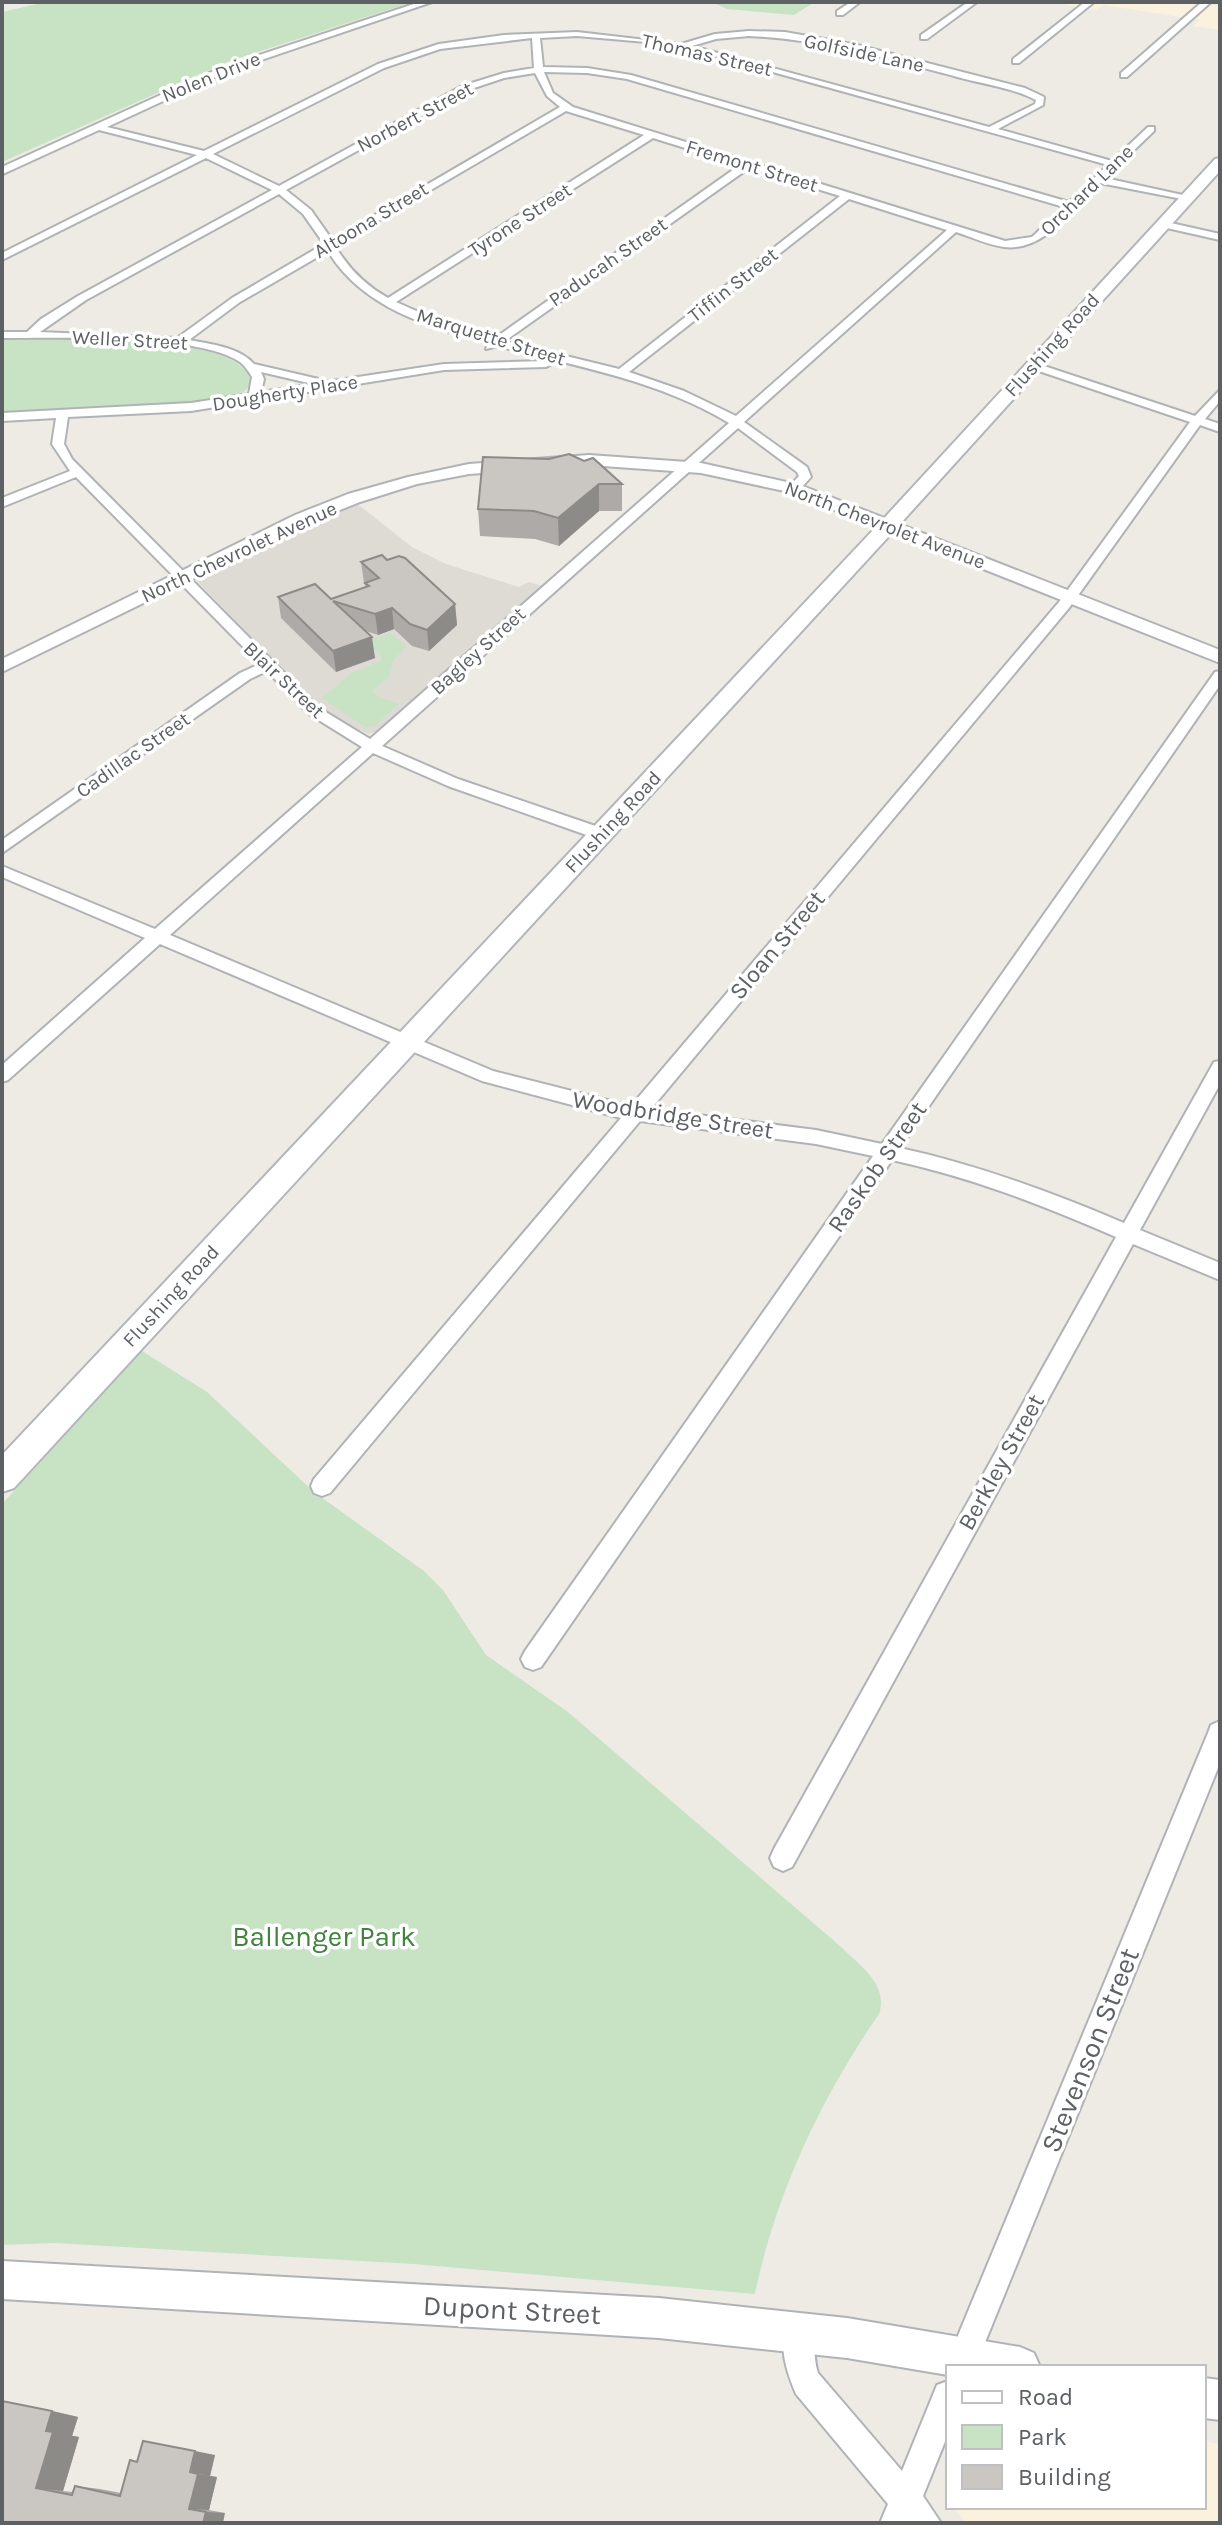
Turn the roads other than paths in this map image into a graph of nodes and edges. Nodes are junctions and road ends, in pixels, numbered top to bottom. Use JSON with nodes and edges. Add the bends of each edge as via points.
{"nodes":[{"id":1,"x":428,"y":2,"type":"edge"},
{"id":2,"x":856,"y":2,"type":"edge"},
{"id":3,"x":973,"y":2,"type":"edge"},
{"id":4,"x":1090,"y":2,"type":"edge"},
{"id":5,"x":1207,"y":2,"type":"edge"},
{"id":6,"x":840,"y":13,"type":"dead end"},
{"id":7,"x":536,"y":35,"type":"junction"},
{"id":8,"x":924,"y":37,"type":"dead end"},
{"id":9,"x":684,"y":46,"type":"junction"},
{"id":10,"x":1016,"y":61,"type":"dead end"},
{"id":11,"x":539,"y":71,"type":"junction"},
{"id":12,"x":1124,"y":75,"type":"dead end"},
{"id":13,"x":566,"y":107,"type":"junction"},
{"id":14,"x":96,"y":127,"type":"junction"},
{"id":15,"x":1151,"y":129,"type":"dead end"},
{"id":16,"x":989,"y":130,"type":"junction"},
{"id":17,"x":651,"y":135,"type":"junction"},
{"id":18,"x":204,"y":155,"type":"junction"},
{"id":19,"x":1220,"y":162,"type":"edge"},
{"id":20,"x":1114,"y":164,"type":"junction"},
{"id":21,"x":746,"y":165,"type":"junction"},
{"id":22,"x":2,"y":171,"type":"edge"},
{"id":23,"x":1098,"y":180,"type":"junction"},
{"id":24,"x":279,"y":190,"type":"junction"},
{"id":25,"x":847,"y":196,"type":"junction"},
{"id":26,"x":1187,"y":197,"type":"junction"},
{"id":27,"x":1071,"y":206,"type":"junction"},
{"id":28,"x":1162,"y":224,"type":"junction"},
{"id":29,"x":954,"y":229,"type":"junction"},
{"id":30,"x":1220,"y":237,"type":"edge"},
{"id":31,"x":1019,"y":244,"type":"joint"},
{"id":32,"x":329,"y":245,"type":"junction"},
{"id":33,"x":2,"y":257,"type":"edge"},
{"id":34,"x":388,"y":302,"type":"junction"},
{"id":35,"x":2,"y":335,"type":"edge"},
{"id":36,"x":29,"y":336,"type":"junction"},
{"id":37,"x":180,"y":341,"type":"junction"},
{"id":38,"x":496,"y":342,"type":"junction"},
{"id":39,"x":567,"y":360,"type":"junction"},
{"id":40,"x":474,"y":364,"type":"junction"},
{"id":41,"x":1034,"y":366,"type":"junction"},
{"id":42,"x":253,"y":367,"type":"junction"},
{"id":43,"x":620,"y":374,"type":"junction"},
{"id":44,"x":338,"y":385,"type":"junction"},
{"id":45,"x":1220,"y":394,"type":"edge"},
{"id":46,"x":253,"y":399,"type":"junction"},
{"id":47,"x":63,"y":414,"type":"junction"},
{"id":48,"x":2,"y":417,"type":"edge"},
{"id":49,"x":1198,"y":420,"type":"junction"},
{"id":50,"x":736,"y":422,"type":"junction"},
{"id":51,"x":1220,"y":428,"type":"edge"},
{"id":52,"x":692,"y":461,"type":"junction"},
{"id":53,"x":77,"y":472,"type":"junction"},
{"id":54,"x":798,"y":484,"type":"junction"},
{"id":55,"x":2,"y":503,"type":"edge"},
{"id":56,"x":894,"y":519,"type":"junction"},
{"id":57,"x":176,"y":573,"type":"junction"},
{"id":58,"x":1074,"y":592,"type":"junction"},
{"id":59,"x":1220,"y":644,"type":"edge"},
{"id":60,"x":2,"y":650,"type":"edge"},
{"id":61,"x":1220,"y":657,"type":"edge"},
{"id":62,"x":2,"y":666,"type":"edge"},
{"id":63,"x":267,"y":666,"type":"junction"},
{"id":64,"x":1220,"y":675,"type":"edge"},
{"id":65,"x":371,"y":747,"type":"junction"},
{"id":66,"x":601,"y":834,"type":"junction"},
{"id":67,"x":2,"y":848,"type":"edge"},
{"id":68,"x":2,"y":871,"type":"edge"},
{"id":69,"x":157,"y":937,"type":"junction"},
{"id":70,"x":405,"y":1044,"type":"junction"},
{"id":71,"x":1220,"y":1067,"type":"edge"},
{"id":72,"x":2,"y":1075,"type":"edge"},
{"id":73,"x":635,"y":1114,"type":"junction"},
{"id":74,"x":889,"y":1151,"type":"junction"},
{"id":75,"x":1128,"y":1233,"type":"junction"},
{"id":76,"x":1220,"y":1272,"type":"edge"},
{"id":77,"x":2,"y":1478,"type":"edge"},
{"id":78,"x":322,"y":1486,"type":"dead end"},
{"id":79,"x":533,"y":1659,"type":"dead end"},
{"id":80,"x":1220,"y":1733,"type":"edge"},
{"id":81,"x":783,"y":1858,"type":"dead end"},
{"id":82,"x":2,"y":2280,"type":"edge"},
{"id":83,"x":799,"y":2332,"type":"junction"},
{"id":84,"x":962,"y":2362,"type":"edge"},
{"id":85,"x":997,"y":2365,"type":"edge"},
{"id":86,"x":946,"y":2402,"type":"edge"},
{"id":87,"x":909,"y":2516,"type":"edge"}],
"edges":[{"from":1,"to":14,"type":"street","name":"Nolen Drive","via":[[234,66]]},
{"from":2,"to":6,"type":"street"},
{"from":3,"to":8,"type":"street"},
{"from":4,"to":10,"type":"street"},
{"from":5,"to":12,"type":"street"},
{"from":7,"to":9,"type":"street","name":"Thomas Street","via":[[616,36]]},
{"from":7,"to":11,"type":"street"},
{"from":7,"to":18,"type":"street","name":"Thomas Street","via":[[459,43],[398,59]]},
{"from":9,"to":16,"type":"street","name":"Thomas Street"},
{"from":9,"to":16,"type":"street","name":"Golfside Lane","via":[[725,34],[792,38],[874,53],[1046,100]]},
{"from":11,"to":13,"type":"street","via":[[544,90]]},
{"from":11,"to":24,"type":"street","name":"Norbert Street","via":[[469,87]]},
{"from":11,"to":27,"type":"street","name":"Norbert Street","via":[[632,78]]},
{"from":13,"to":17,"type":"street","name":"Fremont Street"},
{"from":13,"to":32,"type":"street","name":"Altoona Street"},
{"from":14,"to":18,"type":"street","name":"Marquette Street"},
{"from":14,"to":22,"type":"street","name":"Nolen Drive"},
{"from":15,"to":20,"type":"street","name":"Orchard Lane"},
{"from":16,"to":20,"type":"street","name":"Thomas Street"},
{"from":17,"to":21,"type":"street","name":"Fremont Street"},
{"from":17,"to":34,"type":"street","name":"Tyrone Street"},
{"from":18,"to":24,"type":"street","name":"Marquette Street"},
{"from":18,"to":33,"type":"street","name":"Thomas Street"},
{"from":19,"to":26,"type":"main road","name":"Flushing Road"},
{"from":20,"to":23,"type":"street","name":"Orchard Lane"},
{"from":21,"to":25,"type":"street","name":"Fremont Street"},
{"from":21,"to":38,"type":"street","name":"Paducah Street"},
{"from":23,"to":26,"type":"street"},
{"from":23,"to":27,"type":"street","name":"Orchard Lane"},
{"from":24,"to":32,"type":"street","name":"Marquette Street","via":[[311,217]]},
{"from":24,"to":36,"type":"street","name":"Norbert Street","via":[[75,302]]},
{"from":25,"to":29,"type":"street","name":"Fremont Street"},
{"from":25,"to":43,"type":"street","name":"Tiffin Street"},
{"from":26,"to":28,"type":"main road","name":"Flushing Road"},
{"from":27,"to":31,"type":"street","name":"Orchard Lane","via":[[1036,239]]},
{"from":28,"to":30,"type":"street"},
{"from":28,"to":41,"type":"main road","name":"Flushing Road"},
{"from":29,"to":31,"type":"street","name":"Fremont Street"},
{"from":29,"to":50,"type":"street","name":"Bagley Street"},
{"from":32,"to":34,"type":"street","name":"Marquette Street","via":[[349,273]]},
{"from":32,"to":37,"type":"street","name":"Altoona Street","via":[[229,304]]},
{"from":34,"to":38,"type":"street","name":"Marquette Street"},
{"from":35,"to":36,"type":"street","name":"Weller Street"},
{"from":36,"to":37,"type":"street","name":"Weller Street"},
{"from":37,"to":42,"type":"street","name":"Weller Street","via":[[218,350]]},
{"from":38,"to":39,"type":"street","name":"Marquette Street"},
{"from":38,"to":40,"type":"street","name":"Paducah Street"},
{"from":39,"to":40,"type":"street","name":"Dougherty Place"},
{"from":39,"to":43,"type":"street","name":"Marquette Street"},
{"from":40,"to":44,"type":"street","name":"Dougherty Place"},
{"from":41,"to":49,"type":"street"},
{"from":41,"to":56,"type":"main road","name":"Flushing Road"},
{"from":42,"to":44,"type":"street","name":"Weller Street"},
{"from":42,"to":46,"type":"street","via":[[258,380]]},
{"from":43,"to":50,"type":"street","name":"Marquette Street","via":[[683,394]]},
{"from":44,"to":46,"type":"street","name":"Dougherty Place"},
{"from":45,"to":49,"type":"street","name":"Sloan Street"},
{"from":46,"to":47,"type":"street","name":"Dougherty Place"},
{"from":47,"to":48,"type":"street","name":"Dougherty Place"},
{"from":47,"to":53,"type":"street","name":"Blair Street","via":[[59,449]]},
{"from":49,"to":51,"type":"street"},
{"from":49,"to":58,"type":"street","name":"Sloan Street"},
{"from":50,"to":52,"type":"street","name":"Bagley Street"},
{"from":50,"to":54,"type":"street","name":"Marquette Street","via":[[803,470],[806,474]]},
{"from":52,"to":54,"type":"street","name":"North Chevrolet Avenue"},
{"from":52,"to":57,"type":"street","name":"North Chevrolet Avenue","via":[[551,461],[410,475]]},
{"from":52,"to":65,"type":"street","name":"Bagley Street"},
{"from":53,"to":55,"type":"street"},
{"from":53,"to":57,"type":"street","name":"Blair Street"},
{"from":54,"to":56,"type":"street","name":"North Chevrolet Avenue"},
{"from":56,"to":58,"type":"street","name":"North Chevrolet Avenue"},
{"from":56,"to":66,"type":"main road","name":"Flushing Road"},
{"from":57,"to":60,"type":"street","name":"North Chevrolet Avenue"},
{"from":57,"to":62,"type":"street","name":"North Chevrolet Avenue"},
{"from":57,"to":63,"type":"street","name":"Blair Street"},
{"from":58,"to":59,"type":"street","name":"North Chevrolet Avenue"},
{"from":58,"to":61,"type":"street","name":"North Chevrolet Avenue"},
{"from":58,"to":73,"type":"street","name":"Sloan Street"},
{"from":63,"to":65,"type":"street","name":"Blair Street","via":[[314,711]]},
{"from":63,"to":67,"type":"street","name":"Cadillac Street","via":[[233,684]]},
{"from":64,"to":74,"type":"street","name":"Raskob Street"},
{"from":65,"to":66,"type":"street","name":"Blair Street"},
{"from":65,"to":69,"type":"street","name":"Bagley Street"},
{"from":66,"to":70,"type":"main road","name":"Flushing Road"},
{"from":68,"to":69,"type":"street","name":"Woodbridge Street"},
{"from":69,"to":70,"type":"street","name":"Woodbridge Street"},
{"from":69,"to":72,"type":"street","name":"Bagley Street"},
{"from":70,"to":73,"type":"street","name":"Woodbridge Street","via":[[532,1090]]},
{"from":70,"to":77,"type":"main road","name":"Flushing Road"},
{"from":71,"to":75,"type":"street","name":"Berkley Street"},
{"from":73,"to":74,"type":"street","name":"Woodbridge Street"},
{"from":73,"to":78,"type":"street","name":"Sloan Street"},
{"from":74,"to":75,"type":"street","name":"Woodbridge Street","via":[[991,1179]]},
{"from":74,"to":79,"type":"street","name":"Raskob Street"},
{"from":75,"to":76,"type":"street","name":"Woodbridge Street"},
{"from":75,"to":81,"type":"street","name":"Berkley Street"},
{"from":80,"to":84,"type":"street","name":"Stevenson Street"},
{"from":82,"to":83,"type":"street","name":"Dupont Street","via":[[659,2318]]},
{"from":83,"to":84,"type":"street","name":"Dupont Street"},
{"from":83,"to":87,"type":"street","via":[[799,2362],[807,2383]]},
{"from":84,"to":85,"type":"street","name":"Dupont Street"},
{"from":86,"to":87,"type":"street"}]}
